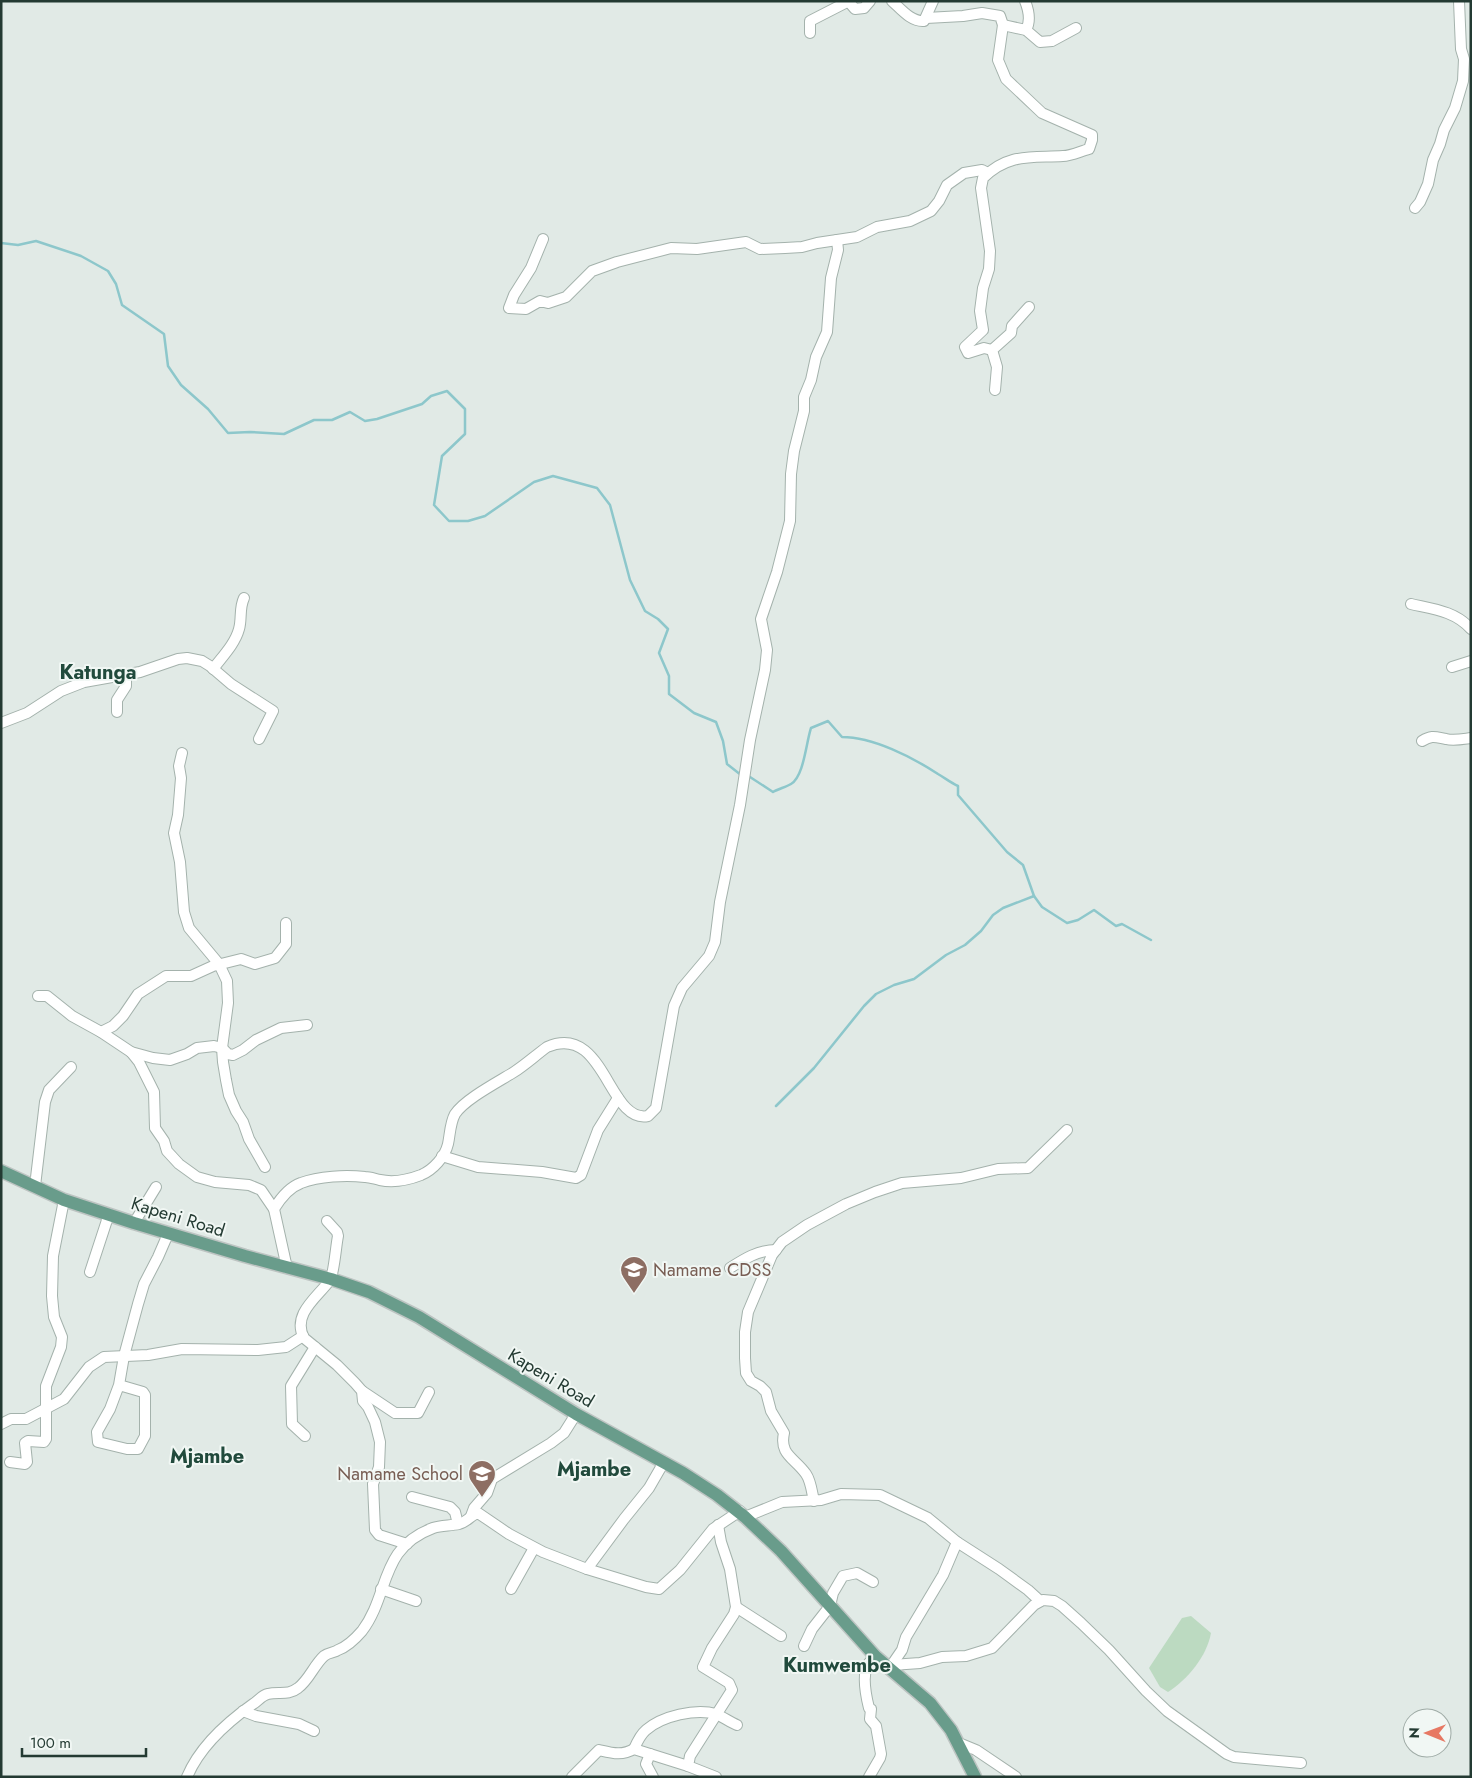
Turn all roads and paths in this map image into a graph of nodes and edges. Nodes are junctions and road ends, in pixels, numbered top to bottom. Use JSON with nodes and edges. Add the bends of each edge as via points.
{"nodes":[{"id":1,"x":849,"y":1,"type":"edge"},
{"id":2,"x":870,"y":1,"type":"edge"},
{"id":3,"x":892,"y":1,"type":"edge"},
{"id":4,"x":933,"y":1,"type":"edge"},
{"id":5,"x":1025,"y":1,"type":"edge"},
{"id":6,"x":1459,"y":1,"type":"edge"},
{"id":7,"x":926,"y":18,"type":"junction"},
{"id":8,"x":1003,"y":25,"type":"junction"},
{"id":9,"x":1076,"y":28,"type":"dead end"},
{"id":10,"x":1026,"y":30,"type":"junction"},
{"id":11,"x":810,"y":33,"type":"dead end"},
{"id":12,"x":988,"y":173,"type":"junction"},
{"id":13,"x":1414,"y":208,"type":"dead end"},
{"id":14,"x":543,"y":240,"type":"dead end"},
{"id":15,"x":837,"y":240,"type":"junction"},
{"id":16,"x":1029,"y":307,"type":"dead end"},
{"id":17,"x":992,"y":350,"type":"junction"},
{"id":18,"x":995,"y":390,"type":"dead end"},
{"id":19,"x":244,"y":598,"type":"dead end"},
{"id":20,"x":1411,"y":604,"type":"dead end"},
{"id":21,"x":1471,"y":629,"type":"edge"},
{"id":22,"x":1471,"y":661,"type":"edge"},
{"id":23,"x":1452,"y":666,"type":"dead end"},
{"id":24,"x":213,"y":669,"type":"junction"},
{"id":25,"x":126,"y":674,"type":"junction"},
{"id":26,"x":117,"y":712,"type":"dead end"},
{"id":27,"x":1,"y":722,"type":"edge"},
{"id":28,"x":1471,"y":738,"type":"edge"},
{"id":29,"x":259,"y":739,"type":"dead end"},
{"id":30,"x":1422,"y":741,"type":"dead end"},
{"id":31,"x":182,"y":753,"type":"dead end"},
{"id":32,"x":286,"y":923,"type":"dead end"},
{"id":33,"x":219,"y":964,"type":"junction"},
{"id":34,"x":38,"y":996,"type":"dead end"},
{"id":35,"x":307,"y":1025,"type":"dead end"},
{"id":36,"x":101,"y":1032,"type":"junction"},
{"id":37,"x":222,"y":1048,"type":"junction"},
{"id":38,"x":130,"y":1052,"type":"junction"},
{"id":39,"x":71,"y":1067,"type":"dead end"},
{"id":40,"x":618,"y":1098,"type":"junction"},
{"id":41,"x":1067,"y":1130,"type":"dead end"},
{"id":42,"x":442,"y":1156,"type":"junction"},
{"id":43,"x":265,"y":1167,"type":"dead end"},
{"id":44,"x":1,"y":1171,"type":"edge"},
{"id":45,"x":35,"y":1186,"type":"junction"},
{"id":46,"x":156,"y":1187,"type":"dead end"},
{"id":47,"x":64,"y":1200,"type":"junction"},
{"id":48,"x":274,"y":1209,"type":"junction"},
{"id":49,"x":109,"y":1214,"type":"junction"},
{"id":50,"x":328,"y":1221,"type":"dead end"},
{"id":51,"x":134,"y":1223,"type":"junction"},
{"id":52,"x":168,"y":1234,"type":"junction"},
{"id":53,"x":776,"y":1250,"type":"junction"},
{"id":54,"x":287,"y":1268,"type":"junction"},
{"id":55,"x":730,"y":1268,"type":"dead end"},
{"id":56,"x":90,"y":1272,"type":"dead end"},
{"id":57,"x":331,"y":1279,"type":"junction"},
{"id":58,"x":304,"y":1336,"type":"junction"},
{"id":59,"x":315,"y":1347,"type":"junction"},
{"id":60,"x":124,"y":1356,"type":"junction"},
{"id":61,"x":119,"y":1385,"type":"junction"},
{"id":62,"x":362,"y":1391,"type":"junction"},
{"id":63,"x":429,"y":1392,"type":"dead end"},
{"id":64,"x":46,"y":1409,"type":"junction"},
{"id":65,"x":576,"y":1414,"type":"junction"},
{"id":66,"x":1,"y":1424,"type":"edge"},
{"id":67,"x":305,"y":1436,"type":"dead end"},
{"id":68,"x":10,"y":1462,"type":"dead end"},
{"id":69,"x":664,"y":1462,"type":"junction"},
{"id":70,"x":412,"y":1497,"type":"dead end"},
{"id":71,"x":814,"y":1501,"type":"junction"},
{"id":72,"x":743,"y":1514,"type":"junction"},
{"id":73,"x":470,"y":1517,"type":"junction"},
{"id":74,"x":458,"y":1524,"type":"junction"},
{"id":75,"x":718,"y":1525,"type":"junction"},
{"id":76,"x":957,"y":1542,"type":"junction"},
{"id":77,"x":407,"y":1544,"type":"junction"},
{"id":78,"x":534,"y":1548,"type":"junction"},
{"id":79,"x":587,"y":1569,"type":"junction"},
{"id":80,"x":872,"y":1582,"type":"dead end"},
{"id":81,"x":511,"y":1588,"type":"dead end"},
{"id":82,"x":381,"y":1589,"type":"junction"},
{"id":83,"x":416,"y":1601,"type":"dead end"},
{"id":84,"x":1040,"y":1601,"type":"junction"},
{"id":85,"x":830,"y":1606,"type":"junction"},
{"id":86,"x":736,"y":1607,"type":"junction"},
{"id":87,"x":781,"y":1636,"type":"dead end"},
{"id":88,"x":804,"y":1646,"type":"dead end"},
{"id":89,"x":875,"y":1656,"type":"junction"},
{"id":90,"x":891,"y":1666,"type":"junction"},
{"id":91,"x":243,"y":1711,"type":"junction"},
{"id":92,"x":717,"y":1714,"type":"junction"},
{"id":93,"x":737,"y":1725,"type":"dead end"},
{"id":94,"x":314,"y":1731,"type":"dead end"},
{"id":95,"x":959,"y":1743,"type":"junction"},
{"id":96,"x":634,"y":1749,"type":"junction"},
{"id":97,"x":650,"y":1754,"type":"junction"},
{"id":98,"x":1301,"y":1763,"type":"dead end"},
{"id":99,"x":688,"y":1766,"type":"junction"},
{"id":100,"x":187,"y":1777,"type":"edge"},
{"id":101,"x":572,"y":1777,"type":"edge"},
{"id":102,"x":654,"y":1777,"type":"edge"},
{"id":103,"x":716,"y":1777,"type":"edge"},
{"id":104,"x":868,"y":1777,"type":"edge"},
{"id":105,"x":975,"y":1777,"type":"edge"},
{"id":106,"x":1016,"y":1777,"type":"edge"}],
"edges":[{"from":1,"to":2,"type":"street","via":[[855,9],[864,8]]},
{"from":1,"to":11,"type":"street","via":[[810,21]]},
{"from":3,"to":7,"type":"street","via":[[913,20],[918,22]]},
{"from":4,"to":7,"type":"street"},
{"from":5,"to":10,"type":"street","via":[[1030,23]]},
{"from":6,"to":13,"type":"street","via":[[1463,81],[1433,160],[1428,184]]},
{"from":7,"to":8,"type":"street","via":[[982,13],[1000,16]]},
{"from":8,"to":10,"type":"street"},
{"from":8,"to":12,"type":"street","via":[[998,60],[1006,80],[1042,112],[1092,135],[1092,140],[1089,148],[1065,156],[1006,161]]},
{"from":9,"to":10,"type":"street","via":[[1052,41],[1040,42]]},
{"from":12,"to":15,"type":"street","via":[[982,170],[964,173],[947,185],[931,211],[910,221],[876,227],[857,237]]},
{"from":12,"to":17,"type":"street","via":[[981,188],[990,251],[980,311],[983,330],[965,347],[968,353],[984,348]]},
{"from":14,"to":15,"type":"street","via":[[532,268],[514,294],[509,308],[526,309],[540,300],[548,303],[566,297],[592,271],[671,248],[746,242],[760,249],[785,248]]},
{"from":15,"to":40,"type":"street","via":[[827,332],[804,397],[804,412],[794,451],[790,521],[778,572],[761,619],[767,650],[715,942],[709,956],[682,988],[674,1006],[656,1108],[648,1116],[637,1117]]},
{"from":16,"to":17,"type":"street","via":[[1012,326],[1011,333]]},
{"from":17,"to":18,"type":"street","via":[[996,367]]},
{"from":19,"to":24,"type":"street","via":[[239,629]]},
{"from":20,"to":21,"type":"street","via":[[1447,612],[1463,620]]},
{"from":22,"to":23,"type":"street"},
{"from":24,"to":25,"type":"street","via":[[187,658]]},
{"from":24,"to":29,"type":"street","via":[[273,711]]},
{"from":25,"to":26,"type":"street","via":[[126,686],[116,700]]},
{"from":25,"to":27,"type":"street","via":[[84,682],[28,713]]},
{"from":28,"to":30,"type":"street","via":[[1459,740],[1434,736]]},
{"from":31,"to":33,"type":"street","via":[[174,833],[184,912],[189,928]]},
{"from":32,"to":33,"type":"street","via":[[286,944],[275,958],[255,964],[241,959]]},
{"from":33,"to":36,"type":"street","via":[[191,976],[166,976],[138,994],[123,1016]]},
{"from":33,"to":37,"type":"street","via":[[227,981],[228,1003]]},
{"from":34,"to":36,"type":"street","via":[[47,996],[72,1016]]},
{"from":35,"to":37,"type":"street","via":[[281,1028],[233,1055]]},
{"from":36,"to":38,"type":"street"},
{"from":37,"to":38,"type":"street","via":[[196,1048],[170,1060]]},
{"from":37,"to":43,"type":"street","via":[[230,1095]]},
{"from":38,"to":48,"type":"street","via":[[139,1062],[154,1092],[155,1128],[167,1151],[197,1177],[249,1185],[261,1190]]},
{"from":39,"to":45,"type":"street","via":[[49,1090],[45,1102]]},
{"from":40,"to":42,"type":"street","via":[[598,1130],[581,1175],[576,1178],[478,1167]]},
{"from":40,"to":42,"type":"street","via":[[601,1068],[588,1055],[572,1044],[557,1043],[484,1090],[458,1111]]},
{"from":41,"to":53,"type":"street","via":[[1028,1168],[998,1169],[961,1178],[902,1184],[875,1192],[807,1225]]},
{"from":42,"to":48,"type":"street","via":[[430,1170],[396,1181],[358,1176],[300,1183],[279,1200]]},
{"from":44,"to":45,"type":"main road","name":"Kapeni Road"},
{"from":45,"to":47,"type":"main road","name":"Kapeni Road"},
{"from":46,"to":51,"type":"street"},
{"from":47,"to":49,"type":"main road","name":"Kapeni Road"},
{"from":47,"to":64,"type":"street","via":[[53,1256],[52,1296],[54,1317],[62,1337],[46,1386]]},
{"from":48,"to":54,"type":"street"},
{"from":49,"to":51,"type":"main road","name":"Kapeni Road"},
{"from":49,"to":56,"type":"street"},
{"from":50,"to":57,"type":"street","via":[[338,1236]]},
{"from":51,"to":52,"type":"main road","name":"Kapeni Road"},
{"from":52,"to":54,"type":"main road","name":"Kapeni Road"},
{"from":52,"to":60,"type":"street","via":[[144,1284]]},
{"from":53,"to":55,"type":"street","via":[[764,1250],[746,1257]]},
{"from":53,"to":71,"type":"street","via":[[748,1312],[746,1373],[766,1392],[771,1410],[784,1433],[782,1442],[786,1453],[807,1475]]},
{"from":54,"to":57,"type":"main road","name":"Kapeni Road"},
{"from":57,"to":58,"type":"street","via":[[306,1308],[301,1322]]},
{"from":57,"to":65,"type":"main road","name":"Kapeni Road","via":[[402,1308]]},
{"from":58,"to":59,"type":"street"},
{"from":58,"to":60,"type":"street","via":[[286,1347],[258,1350],[200,1348]]},
{"from":59,"to":62,"type":"street","via":[[348,1374]]},
{"from":59,"to":67,"type":"street","via":[[291,1386],[292,1424]]},
{"from":60,"to":61,"type":"street"},
{"from":60,"to":64,"type":"street","via":[[110,1356],[92,1363],[66,1398]]},
{"from":61,"to":61,"type":"street","via":[[97,1432],[98,1442],[138,1449],[145,1436],[145,1396],[143,1392]]},
{"from":62,"to":63,"type":"street","via":[[395,1413],[418,1413]]},
{"from":62,"to":77,"type":"street","via":[[380,1442],[379,1467],[373,1484],[375,1530],[379,1535]]},
{"from":64,"to":66,"type":"street","via":[[26,1419],[11,1419]]},
{"from":64,"to":68,"type":"street","via":[[44,1442],[25,1443],[25,1464]]},
{"from":65,"to":69,"type":"main road","name":"Kapeni Road"},
{"from":65,"to":73,"type":"street","via":[[564,1433],[492,1479],[487,1493]]},
{"from":69,"to":72,"type":"main road","name":"Kapeni Road"},
{"from":69,"to":79,"type":"street","via":[[649,1488]]},
{"from":70,"to":74,"type":"street","via":[[450,1507]]},
{"from":71,"to":72,"type":"street","via":[[782,1502]]},
{"from":71,"to":76,"type":"street","via":[[841,1494],[880,1494],[928,1518]]},
{"from":72,"to":75,"type":"street"},
{"from":72,"to":85,"type":"main road","name":"Kapeni Road"},
{"from":73,"to":74,"type":"street"},
{"from":73,"to":78,"type":"street","via":[[480,1514]]},
{"from":74,"to":77,"type":"street","via":[[434,1528]]},
{"from":75,"to":79,"type":"street","via":[[680,1570],[658,1589]]},
{"from":75,"to":86,"type":"street"},
{"from":76,"to":84,"type":"street","via":[[1000,1569]]},
{"from":76,"to":90,"type":"street","via":[[943,1576]]},
{"from":77,"to":82,"type":"street","via":[[389,1568]]},
{"from":78,"to":79,"type":"street"},
{"from":78,"to":81,"type":"street"},
{"from":80,"to":85,"type":"street","via":[[857,1573],[843,1576]]},
{"from":82,"to":83,"type":"street"},
{"from":82,"to":91,"type":"street","via":[[362,1630],[341,1649],[323,1657],[298,1688],[283,1694],[268,1694]]},
{"from":84,"to":90,"type":"street","via":[[992,1648],[966,1656]]},
{"from":84,"to":98,"type":"street","via":[[1054,1601],[1062,1606],[1109,1650],[1154,1700],[1226,1754]]},
{"from":85,"to":88,"type":"street","via":[[812,1629]]},
{"from":85,"to":89,"type":"main road","name":"Kapeni Road"},
{"from":86,"to":87,"type":"street"},
{"from":86,"to":92,"type":"street","via":[[703,1667],[729,1682],[732,1688]]},
{"from":89,"to":90,"type":"main road","name":"Kapeni Road"},
{"from":89,"to":104,"type":"street","via":[[867,1665],[866,1697],[881,1754]]},
{"from":90,"to":95,"type":"main road","name":"Kapeni Road","via":[[930,1703]]},
{"from":91,"to":94,"type":"street","via":[[299,1724]]},
{"from":91,"to":100,"type":"street","via":[[204,1749]]},
{"from":92,"to":93,"type":"street"},
{"from":92,"to":96,"type":"street","via":[[686,1712],[669,1718],[647,1729]]},
{"from":92,"to":99,"type":"street","via":[[690,1756]]},
{"from":95,"to":105,"type":"main road","name":"Kapeni Road"},
{"from":95,"to":106,"type":"street","via":[[970,1746]]},
{"from":96,"to":97,"type":"street"},
{"from":96,"to":101,"type":"street","via":[[626,1754],[599,1750]]},
{"from":97,"to":99,"type":"street"},
{"from":97,"to":102,"type":"street","via":[[646,1764]]},
{"from":99,"to":103,"type":"street"}]}
